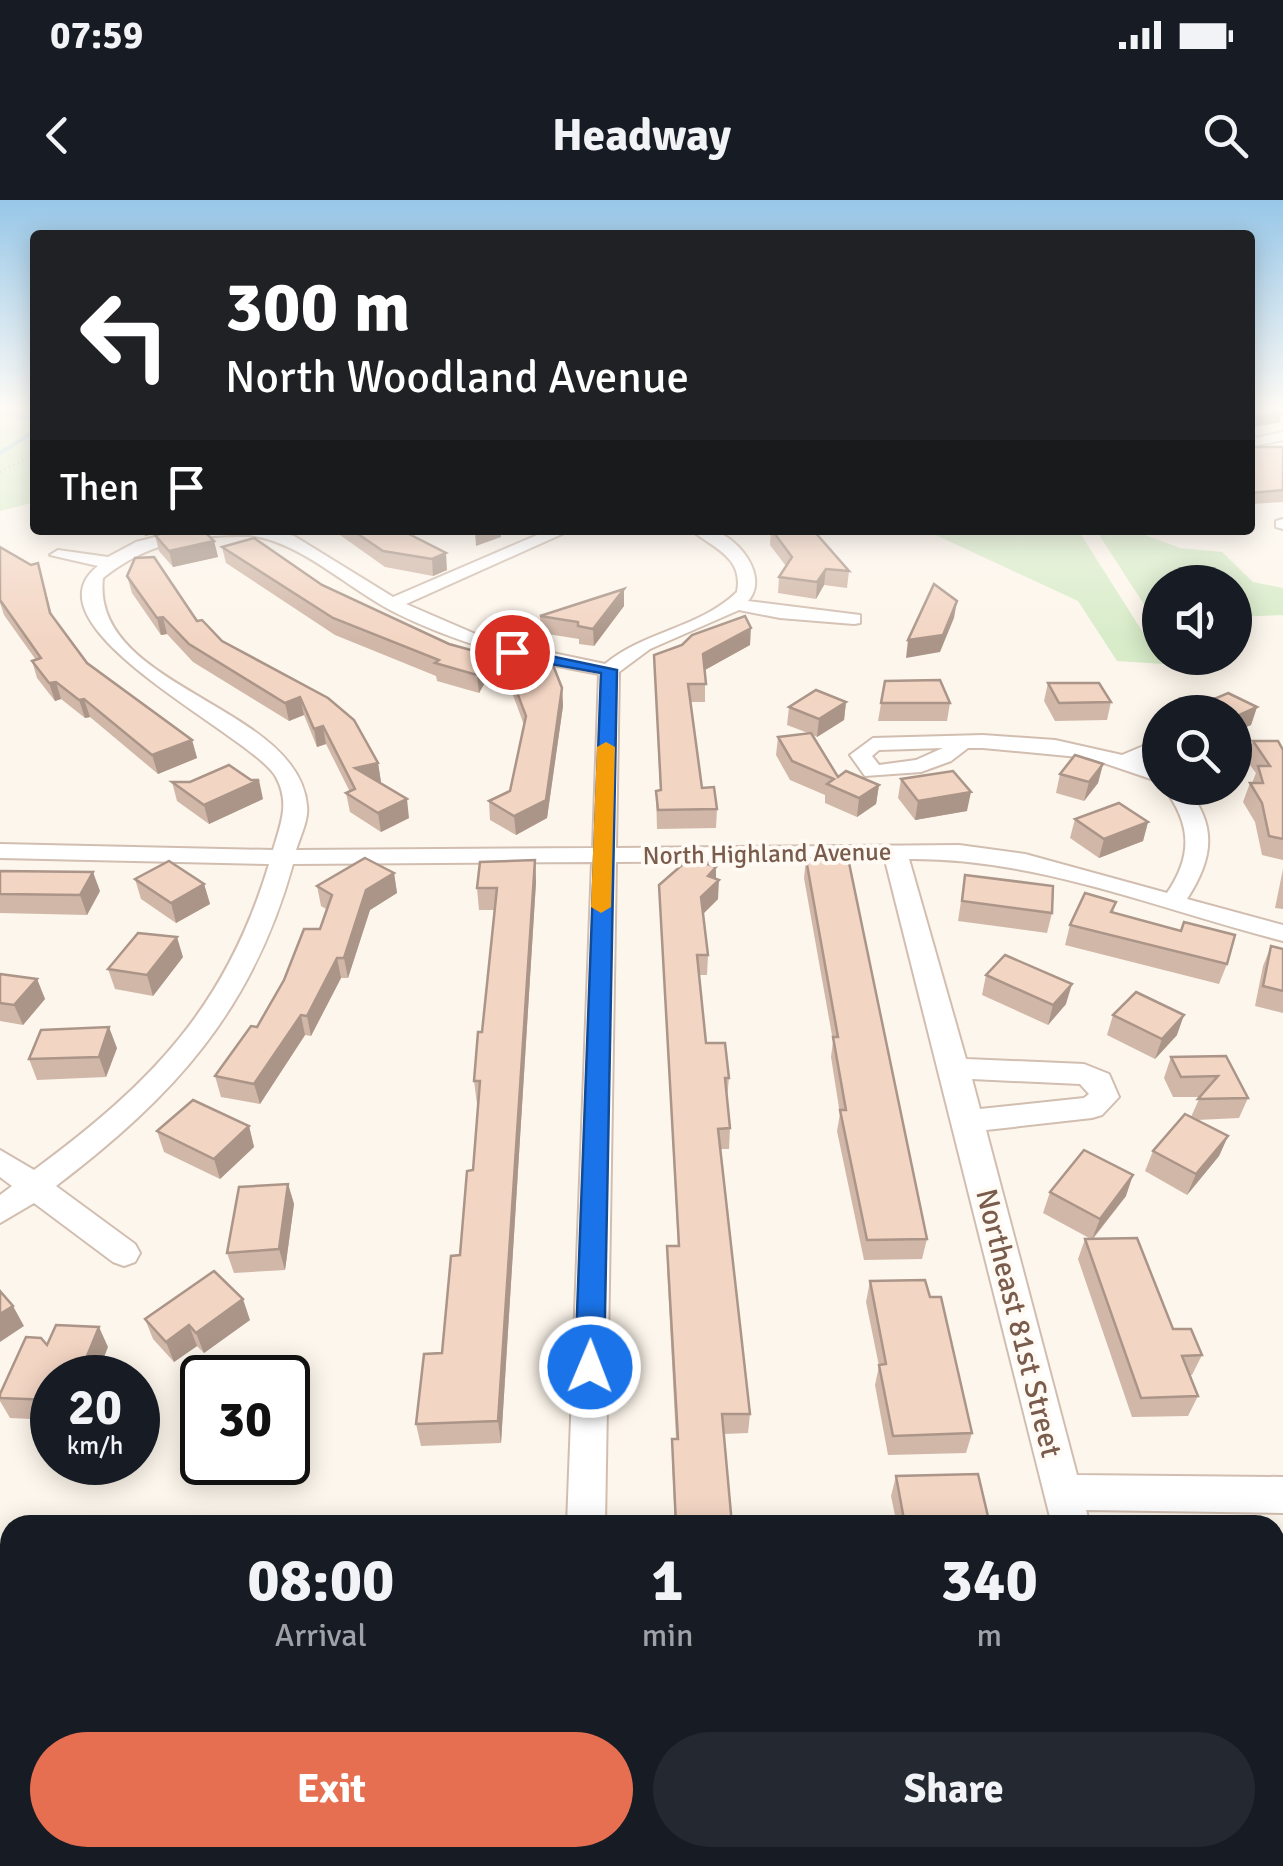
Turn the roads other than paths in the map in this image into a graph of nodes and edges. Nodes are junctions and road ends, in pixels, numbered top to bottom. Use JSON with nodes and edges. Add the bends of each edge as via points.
{"nodes":[{"id":1,"x":187,"y":535,"type":"edge"},
{"id":2,"x":275,"y":535,"type":"edge"},
{"id":3,"x":551,"y":535,"type":"edge"},
{"id":4,"x":709,"y":535,"type":"edge"},
{"id":5,"x":58,"y":555,"type":"dead end"},
{"id":6,"x":108,"y":562,"type":"junction"},
{"id":7,"x":393,"y":602,"type":"junction"},
{"id":8,"x":738,"y":604,"type":"junction"},
{"id":9,"x":854,"y":619,"type":"dead end"},
{"id":10,"x":609,"y":670,"type":"junction"},
{"id":11,"x":961,"y":744,"type":"dead end"},
{"id":12,"x":1142,"y":753,"type":"edge"},
{"id":13,"x":1128,"y":760,"type":"junction"},
{"id":14,"x":1142,"y":767,"type":"edge"},
{"id":15,"x":1190,"y":805,"type":"edge"},
{"id":16,"x":0,"y":851,"type":"edge"},
{"id":17,"x":895,"y":852,"type":"junction"},
{"id":18,"x":602,"y":855,"type":"junction"},
{"id":19,"x":282,"y":856,"type":"junction"},
{"id":20,"x":1174,"y":900,"type":"junction"},
{"id":21,"x":1283,"y":934,"type":"edge"},
{"id":22,"x":955,"y":1068,"type":"junction"},
{"id":23,"x":969,"y":1121,"type":"junction"},
{"id":24,"x":0,"y":1161,"type":"edge"},
{"id":25,"x":36,"y":1186,"type":"junction"},
{"id":26,"x":0,"y":1211,"type":"edge"},
{"id":27,"x":124,"y":1253,"type":"dead end"},
{"id":28,"x":1283,"y":1494,"type":"edge"},
{"id":29,"x":1066,"y":1508,"type":"edge"},
{"id":30,"x":586,"y":1515,"type":"edge"}],
"edges":[{"from":1,"to":6,"type":"street"},
{"from":2,"to":7,"type":"street"},
{"from":3,"to":7,"type":"street"},
{"from":4,"to":8,"type":"street","via":[[726,544],[748,574]]},
{"from":5,"to":6,"type":"street"},
{"from":6,"to":19,"type":"street","via":[[94,576],[91,600],[116,640],[181,699],[265,751],[293,785],[297,809]]},
{"from":7,"to":10,"type":"street","via":[[484,644]]},
{"from":8,"to":9,"type":"street"},
{"from":8,"to":10,"type":"street","via":[[643,642]]},
{"from":10,"to":18,"type":"street"},
{"from":11,"to":13,"type":"street","via":[[1037,743]]},
{"from":12,"to":13,"type":"street"},
{"from":13,"to":14,"type":"street"},
{"from":15,"to":20,"type":"street","via":[[1202,840]]},
{"from":16,"to":19,"type":"street","name":"North Highland Avenue"},
{"from":17,"to":18,"type":"street","name":"North Highland Avenue"},
{"from":17,"to":20,"type":"street","name":"North Highland Avenue","via":[[1003,857]]},
{"from":17,"to":22,"type":"street","name":"Northeast 81st Street"},
{"from":18,"to":19,"type":"street","name":"North Highland Avenue"},
{"from":18,"to":30,"type":"street"},
{"from":19,"to":25,"type":"street","via":[[247,959],[206,1024],[131,1105]]},
{"from":20,"to":21,"type":"street","name":"North Highland Avenue"},
{"from":22,"to":23,"type":"street","name":"Northeast 81st Street"},
{"from":22,"to":23,"type":"street","via":[[1084,1074],[1099,1081],[1105,1098],[1092,1108]]},
{"from":23,"to":29,"type":"street","name":"Northeast 81st Street"},
{"from":24,"to":25,"type":"street"},
{"from":25,"to":26,"type":"street"},
{"from":25,"to":27,"type":"street"},
{"from":28,"to":29,"type":"street"}]}
